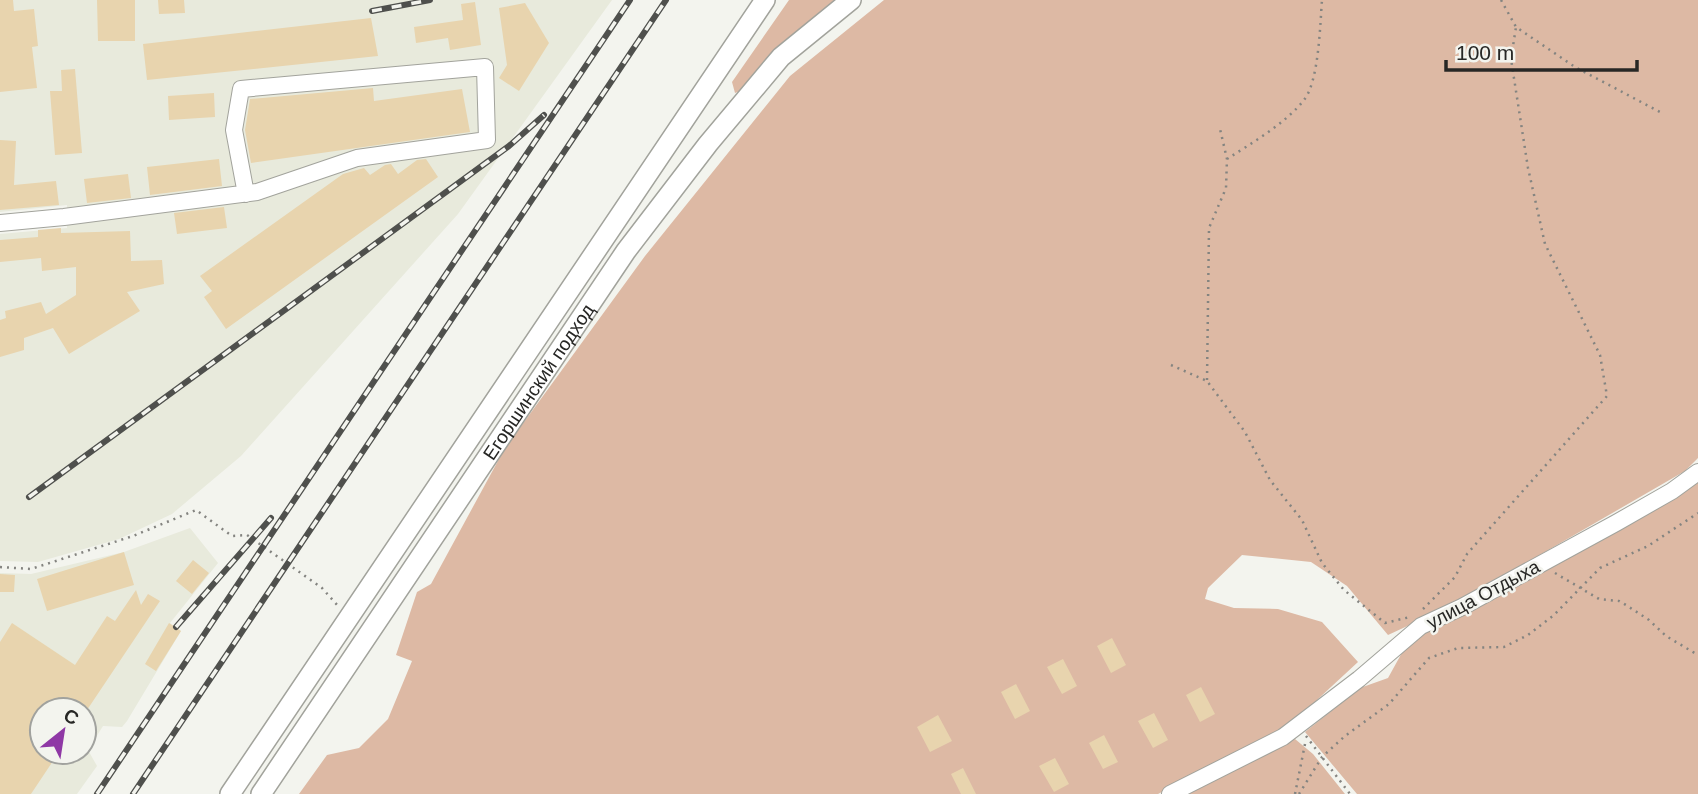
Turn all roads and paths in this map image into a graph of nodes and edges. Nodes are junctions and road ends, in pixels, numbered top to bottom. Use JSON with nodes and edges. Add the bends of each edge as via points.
{"nodes":[{"id":1,"x":767,"y":0,"type":"edge"},
{"id":2,"x":1322,"y":0,"type":"edge"},
{"id":3,"x":1501,"y":0,"type":"edge"},
{"id":4,"x":849,"y":1,"type":"edge"},
{"id":5,"x":1516,"y":27,"type":"junction"},
{"id":6,"x":1660,"y":112,"type":"dead end"},
{"id":7,"x":1220,"y":129,"type":"dead end"},
{"id":8,"x":1227,"y":159,"type":"junction"},
{"id":9,"x":246,"y":194,"type":"junction"},
{"id":10,"x":0,"y":223,"type":"edge"},
{"id":11,"x":1171,"y":365,"type":"dead end"},
{"id":12,"x":1207,"y":381,"type":"junction"},
{"id":13,"x":1698,"y":472,"type":"edge"},
{"id":14,"x":1698,"y":513,"type":"edge"},
{"id":15,"x":1540,"y":564,"type":"junction"},
{"id":16,"x":0,"y":567,"type":"edge"},
{"id":17,"x":1581,"y":586,"type":"junction"},
{"id":18,"x":349,"y":619,"type":"junction"},
{"id":19,"x":1698,"y":655,"type":"edge"},
{"id":20,"x":1322,"y":757,"type":"junction"},
{"id":21,"x":230,"y":794,"type":"edge"},
{"id":22,"x":261,"y":794,"type":"edge"},
{"id":23,"x":1170,"y":794,"type":"edge"},
{"id":24,"x":1297,"y":794,"type":"edge"},
{"id":25,"x":1350,"y":794,"type":"edge"}],
"edges":[{"from":1,"to":18,"type":"main road","name":"Егоршинский подход"},
{"from":2,"to":8,"type":"path","via":[[1318,56],[1305,99],[1265,135]]},
{"from":3,"to":5,"type":"path"},
{"from":4,"to":22,"type":"main road","name":"Егоршинский подход","via":[[773,65],[626,250]]},
{"from":5,"to":6,"type":"path","via":[[1575,67]]},
{"from":5,"to":12,"type":"path","via":[[1511,59],[1545,244],[1600,355],[1607,396],[1467,554],[1455,577],[1416,616],[1385,623],[1344,590],[1322,563],[1302,520],[1270,480],[1245,432]]},
{"from":7,"to":8,"type":"path"},
{"from":8,"to":12,"type":"path","via":[[1226,188],[1209,228]]},
{"from":9,"to":9,"type":"street","via":[[356,158],[487,140],[485,67],[241,89],[234,130]]},
{"from":9,"to":10,"type":"street"},
{"from":11,"to":12,"type":"path"},
{"from":13,"to":15,"type":"street","name":"улица Отдыха"},
{"from":14,"to":17,"type":"path","via":[[1648,547],[1600,568]]},
{"from":15,"to":17,"type":"path"},
{"from":15,"to":23,"type":"street","name":"улица Отдыха","via":[[1421,626],[1283,737]]},
{"from":16,"to":18,"type":"path","via":[[31,569],[196,510],[232,536],[247,535],[322,588]]},
{"from":17,"to":19,"type":"path","via":[[1599,598],[1626,604]]},
{"from":17,"to":20,"type":"path","via":[[1554,615],[1504,648],[1458,648],[1429,658],[1389,704]]},
{"from":18,"to":21,"type":"main road","name":"Егоршинский подход"},
{"from":20,"to":24,"type":"path"},
{"from":20,"to":24,"type":"path","via":[[1306,736]]},
{"from":20,"to":25,"type":"path"}]}
